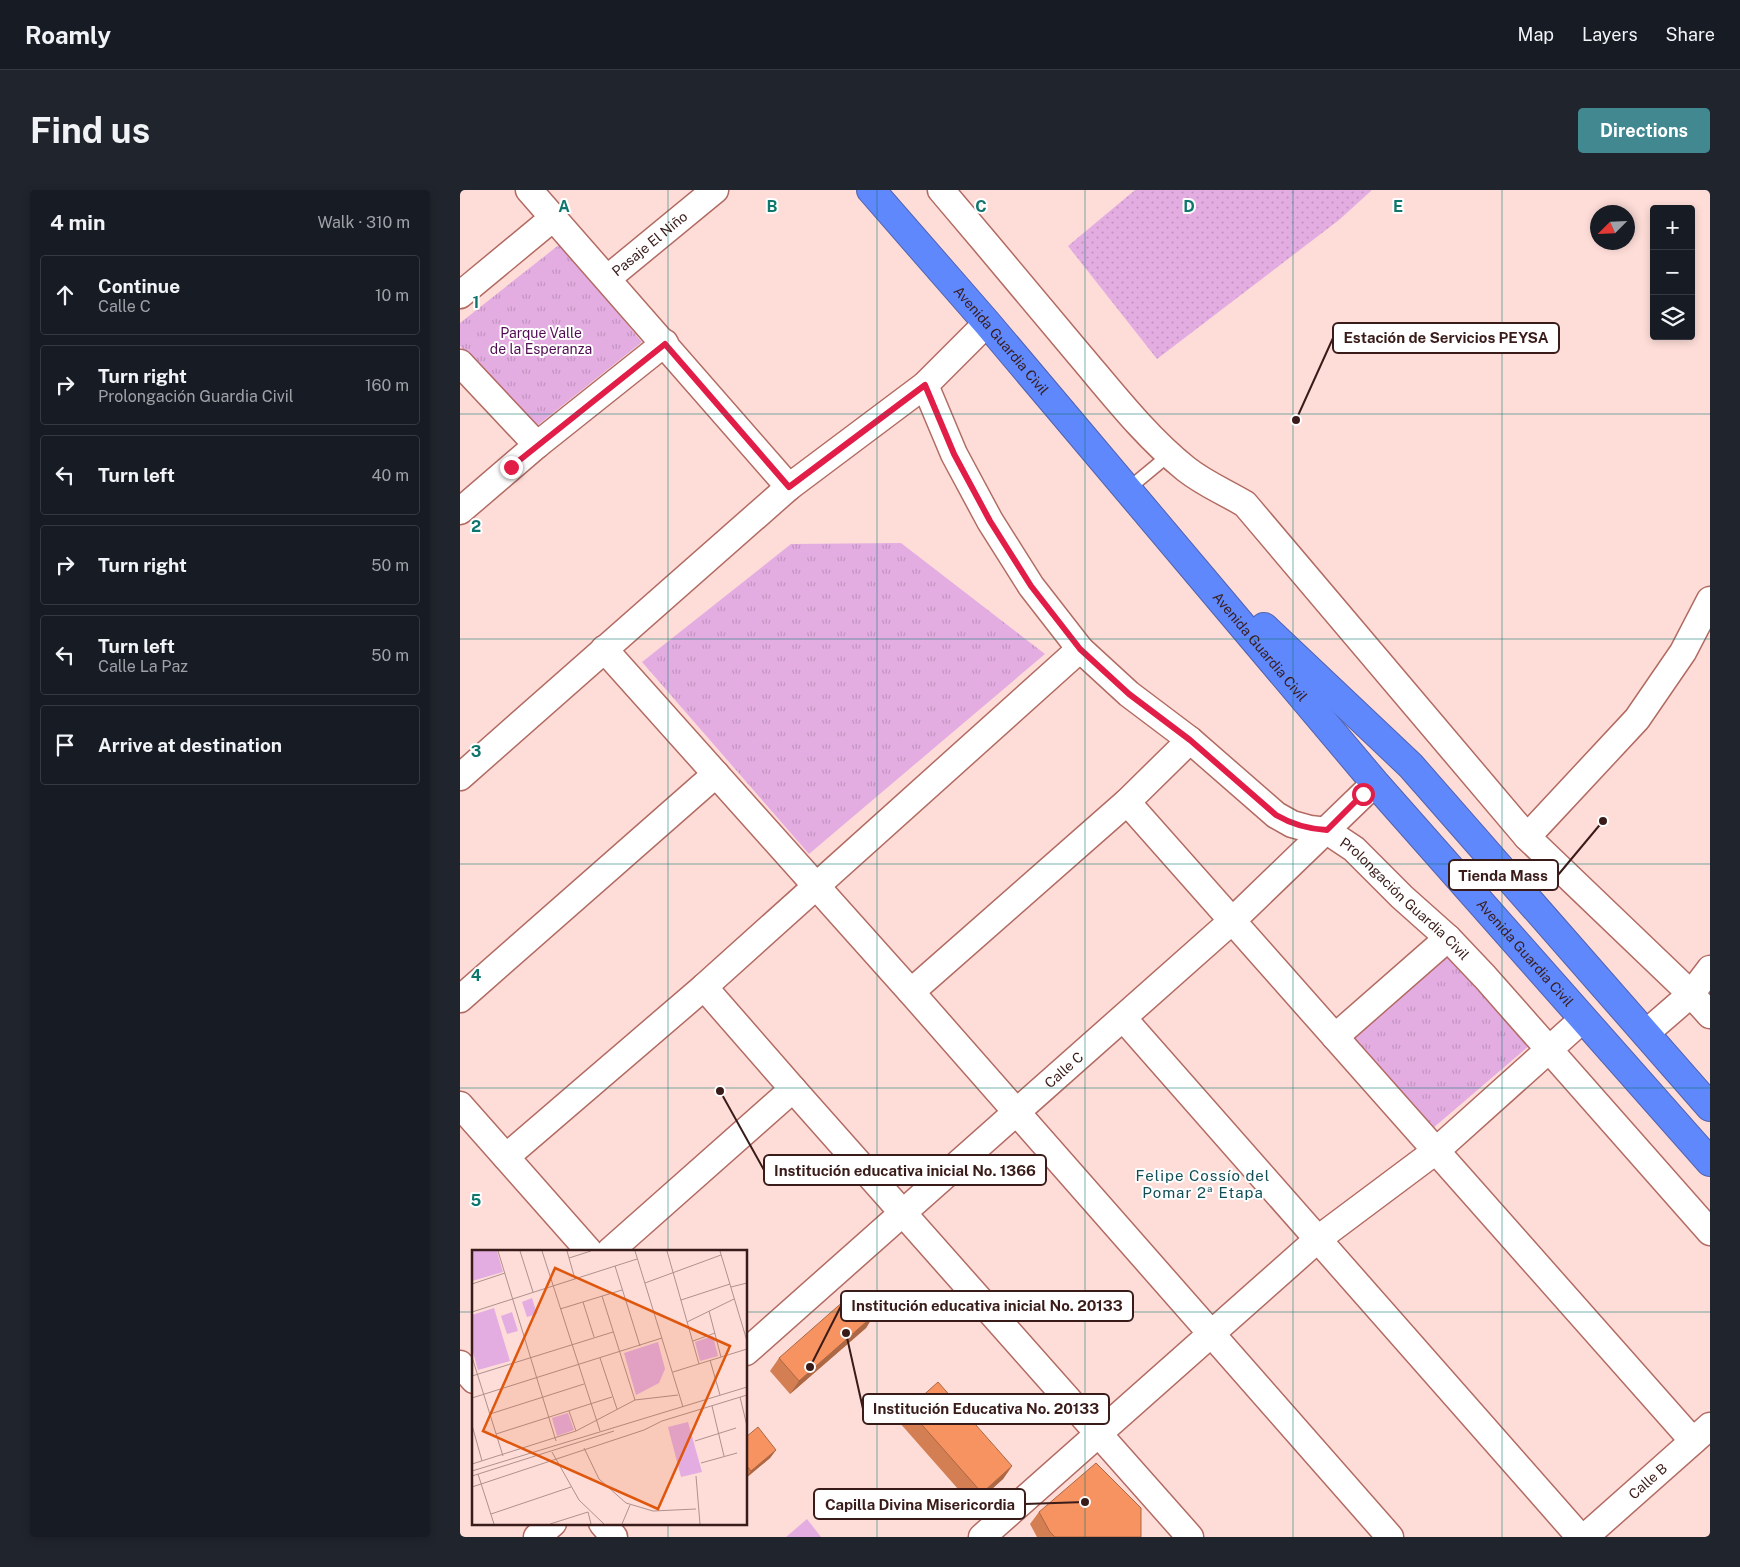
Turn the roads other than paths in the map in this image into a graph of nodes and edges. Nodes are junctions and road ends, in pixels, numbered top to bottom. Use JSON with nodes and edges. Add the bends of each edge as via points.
{"nodes":[{"id":1,"x":529,"y":190,"type":"edge"},
{"id":2,"x":715,"y":190,"type":"edge"},
{"id":3,"x":871,"y":190,"type":"edge"},
{"id":4,"x":941,"y":190,"type":"edge"},
{"id":5,"x":553,"y":218,"type":"junction"},
{"id":6,"x":608,"y":278,"type":"junction"},
{"id":7,"x":460,"y":295,"type":"edge"},
{"id":8,"x":988,"y":323,"type":"junction"},
{"id":9,"x":665,"y":344,"type":"junction"},
{"id":10,"x":460,"y":363,"type":"edge"},
{"id":11,"x":925,"y":385,"type":"junction"},
{"id":12,"x":537,"y":445,"type":"junction"},
{"id":13,"x":1169,"y":455,"type":"junction"},
{"id":14,"x":789,"y":487,"type":"junction"},
{"id":15,"x":1128,"y":488,"type":"junction"},
{"id":16,"x":460,"y":511,"type":"edge"},
{"id":17,"x":1168,"y":536,"type":"junction"},
{"id":18,"x":1710,"y":600,"type":"edge"},
{"id":19,"x":604,"y":649,"type":"junction"},
{"id":20,"x":1080,"y":649,"type":"junction"},
{"id":21,"x":1190,"y":740,"type":"junction"},
{"id":22,"x":716,"y":774,"type":"junction"},
{"id":23,"x":460,"y":777,"type":"edge"},
{"id":24,"x":1375,"y":782,"type":"junction"},
{"id":25,"x":1127,"y":802,"type":"junction"},
{"id":26,"x":1327,"y":830,"type":"junction"},
{"id":27,"x":1527,"y":837,"type":"junction"},
{"id":28,"x":816,"y":885,"type":"junction"},
{"id":29,"x":1233,"y":920,"type":"junction"},
{"id":30,"x":1448,"y":938,"type":"junction"},
{"id":31,"x":1710,"y":969,"type":"edge"},
{"id":32,"x":704,"y":987,"type":"junction"},
{"id":33,"x":911,"y":992,"type":"junction"},
{"id":34,"x":1691,"y":994,"type":"junction"},
{"id":35,"x":460,"y":999,"type":"edge"},
{"id":36,"x":1710,"y":1015,"type":"edge"},
{"id":37,"x":1123,"y":1018,"type":"junction"},
{"id":38,"x":1583,"y":1018,"type":"junction"},
{"id":39,"x":1646,"y":1033,"type":"junction"},
{"id":40,"x":1335,"y":1037,"type":"junction"},
{"id":41,"x":1549,"y":1048,"type":"junction"},
{"id":42,"x":793,"y":1089,"type":"junction"},
{"id":43,"x":460,"y":1105,"type":"edge"},
{"id":44,"x":1710,"y":1107,"type":"edge"},
{"id":45,"x":1016,"y":1112,"type":"junction"},
{"id":46,"x":1437,"y":1150,"type":"junction"},
{"id":47,"x":506,"y":1156,"type":"junction"},
{"id":48,"x":1710,"y":1162,"type":"edge"},
{"id":49,"x":904,"y":1212,"type":"junction"},
{"id":50,"x":1710,"y":1232,"type":"edge"},
{"id":51,"x":1318,"y":1239,"type":"junction"},
{"id":52,"x":588,"y":1250,"type":"edge"},
{"id":53,"x":611,"y":1250,"type":"edge"},
{"id":54,"x":1211,"y":1334,"type":"junction"},
{"id":55,"x":748,"y":1350,"type":"edge"},
{"id":56,"x":1099,"y":1433,"type":"junction"},
{"id":57,"x":1702,"y":1433,"type":"edge"},
{"id":58,"x":552,"y":1524,"type":"edge"},
{"id":59,"x":603,"y":1524,"type":"edge"},
{"id":60,"x":537,"y":1537,"type":"edge"},
{"id":61,"x":614,"y":1537,"type":"edge"},
{"id":62,"x":982,"y":1537,"type":"edge"},
{"id":63,"x":1190,"y":1537,"type":"edge"},
{"id":64,"x":1390,"y":1537,"type":"edge"},
{"id":65,"x":1580,"y":1537,"type":"edge"},
{"id":66,"x":1585,"y":1537,"type":"edge"}],
"edges":[{"from":1,"to":5,"type":"street"},
{"from":2,"to":6,"type":"street","name":"Pasaje El Niño"},
{"from":3,"to":8,"type":"highway","name":"Avenida Guardia Civil"},
{"from":4,"to":13,"type":"street"},
{"from":5,"to":6,"type":"street"},
{"from":5,"to":7,"type":"street"},
{"from":6,"to":9,"type":"street"},
{"from":8,"to":11,"type":"street"},
{"from":8,"to":15,"type":"highway","name":"Avenida Guardia Civil"},
{"from":9,"to":12,"type":"street"},
{"from":9,"to":14,"type":"street"},
{"from":10,"to":12,"type":"street"},
{"from":11,"to":14,"type":"street"},
{"from":11,"to":20,"type":"street","name":"Prolongación Guardia Civil","via":[[954,454],[990,521],[1031,586]]},
{"from":12,"to":16,"type":"street"},
{"from":13,"to":15,"type":"lane"},
{"from":13,"to":27,"type":"street","via":[[1206,484],[1245,504]]},
{"from":14,"to":19,"type":"street"},
{"from":15,"to":17,"type":"highway","name":"Avenida Guardia Civil"},
{"from":17,"to":24,"type":"highway","name":"Avenida Guardia Civil"},
{"from":17,"to":39,"type":"highway","name":"Avenida Guardia Civil","via":[[1411,766]]},
{"from":18,"to":27,"type":"street","via":[[1683,652],[1637,719]]},
{"from":19,"to":22,"type":"street"},
{"from":19,"to":23,"type":"street"},
{"from":20,"to":21,"type":"street","name":"Prolongación Guardia Civil","via":[[1129,694]]},
{"from":20,"to":28,"type":"street"},
{"from":21,"to":25,"type":"street"},
{"from":21,"to":26,"type":"street","name":"Prolongación Guardia Civil","via":[[1276,815],[1292,824]]},
{"from":22,"to":28,"type":"street"},
{"from":22,"to":35,"type":"street"},
{"from":24,"to":26,"type":"street","name":"Calle C"},
{"from":24,"to":38,"type":"highway","name":"Avenida Guardia Civil"},
{"from":25,"to":29,"type":"street"},
{"from":25,"to":33,"type":"street"},
{"from":26,"to":29,"type":"street","name":"Calle C"},
{"from":26,"to":30,"type":"street","name":"Prolongación Guardia Civil","via":[[1354,849]]},
{"from":27,"to":34,"type":"street"},
{"from":28,"to":32,"type":"street"},
{"from":28,"to":33,"type":"street"},
{"from":29,"to":37,"type":"street","name":"Calle C"},
{"from":29,"to":40,"type":"street"},
{"from":30,"to":40,"type":"street"},
{"from":30,"to":41,"type":"street","name":"Prolongación Guardia Civil"},
{"from":31,"to":34,"type":"street"},
{"from":32,"to":42,"type":"street"},
{"from":32,"to":47,"type":"street"},
{"from":33,"to":45,"type":"street"},
{"from":34,"to":36,"type":"street"},
{"from":34,"to":39,"type":"street"},
{"from":37,"to":45,"type":"street","name":"Calle C"},
{"from":37,"to":51,"type":"street"},
{"from":38,"to":41,"type":"street"},
{"from":38,"to":48,"type":"highway","name":"Avenida Guardia Civil"},
{"from":39,"to":44,"type":"highway","name":"Avenida Guardia Civil"},
{"from":40,"to":46,"type":"street"},
{"from":41,"to":46,"type":"street"},
{"from":41,"to":50,"type":"street","name":"Prolongación Guardia Civil"},
{"from":42,"to":49,"type":"street"},
{"from":42,"to":53,"type":"street"},
{"from":43,"to":47,"type":"street"},
{"from":45,"to":49,"type":"street","name":"Calle C"},
{"from":45,"to":54,"type":"street"},
{"from":46,"to":51,"type":"street"},
{"from":46,"to":57,"type":"street"},
{"from":47,"to":52,"type":"street"},
{"from":49,"to":55,"type":"street","name":"Calle C"},
{"from":49,"to":56,"type":"street"},
{"from":51,"to":54,"type":"street"},
{"from":51,"to":65,"type":"street"},
{"from":54,"to":56,"type":"street"},
{"from":54,"to":64,"type":"street"},
{"from":56,"to":62,"type":"street"},
{"from":56,"to":63,"type":"street"},
{"from":57,"to":66,"type":"street","name":"Calle B"},
{"from":58,"to":60,"type":"street"},
{"from":59,"to":61,"type":"street"}]}
